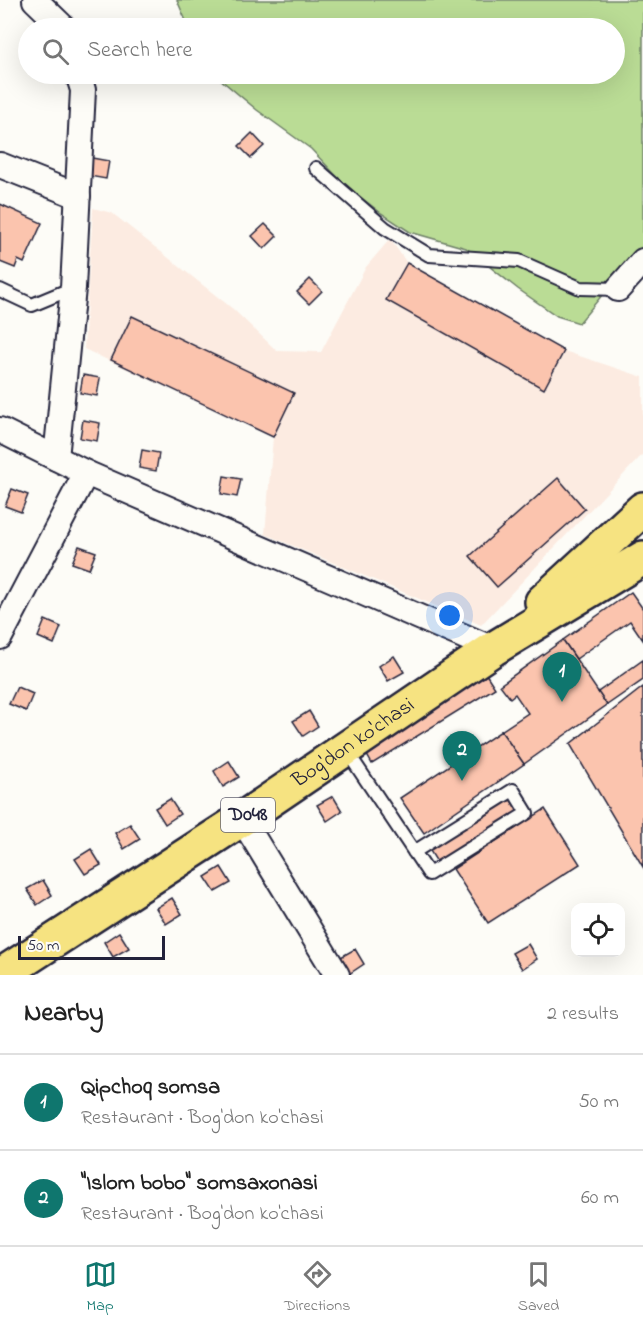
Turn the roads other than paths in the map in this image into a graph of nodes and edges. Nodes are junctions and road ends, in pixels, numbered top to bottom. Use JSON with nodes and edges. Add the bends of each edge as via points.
{"nodes":[{"id":1,"x":35,"y":0,"type":"edge"},
{"id":2,"x":54,"y":18,"type":"edge"},
{"id":3,"x":81,"y":84,"type":"edge"},
{"id":4,"x":0,"y":165,"type":"edge"},
{"id":5,"x":316,"y":168,"type":"dead end"},
{"id":6,"x":78,"y":195,"type":"junction"},
{"id":7,"x":643,"y":261,"type":"edge"},
{"id":8,"x":73,"y":288,"type":"junction"},
{"id":9,"x":618,"y":289,"type":"joint"},
{"id":10,"x":0,"y":290,"type":"edge"},
{"id":11,"x":0,"y":430,"type":"edge"},
{"id":12,"x":56,"y":458,"type":"junction"},
{"id":13,"x":86,"y":473,"type":"junction"},
{"id":14,"x":643,"y":509,"type":"edge"},
{"id":15,"x":643,"y":558,"type":"edge"},
{"id":16,"x":0,"y":638,"type":"edge"},
{"id":17,"x":493,"y":649,"type":"junction"},
{"id":18,"x":345,"y":749,"type":"junction"},
{"id":19,"x":242,"y":819,"type":"junction"},
{"id":20,"x":414,"y":852,"type":"junction"},
{"id":21,"x":0,"y":975,"type":"edge"},
{"id":22,"x":337,"y":975,"type":"edge"}],
"edges":[{"from":1,"to":2,"type":"street"},
{"from":3,"to":6,"type":"street"},
{"from":4,"to":6,"type":"street"},
{"from":5,"to":9,"type":"lane","via":[[385,228],[429,255],[519,261],[580,288]]},
{"from":6,"to":8,"type":"street"},
{"from":7,"to":9,"type":"street"},
{"from":8,"to":10,"type":"lane","via":[[32,305]]},
{"from":8,"to":12,"type":"street"},
{"from":11,"to":12,"type":"street"},
{"from":12,"to":13,"type":"street"},
{"from":13,"to":16,"type":"street"},
{"from":13,"to":17,"type":"street"},
{"from":14,"to":17,"type":"main road","name":"Bog'don ko'chasi","number":"D048"},
{"from":15,"to":17,"type":"main road","name":"Bog'don ko'chasi","number":"D048"},
{"from":17,"to":18,"type":"main road","name":"Bog'don ko'chasi","number":"D048"},
{"from":18,"to":19,"type":"main road","name":"Bog'don ko'chasi","number":"D048"},
{"from":18,"to":20,"type":"lane"},
{"from":19,"to":21,"type":"main road","name":"Bog'don ko'chasi","number":"D048"},
{"from":19,"to":22,"type":"street"},
{"from":20,"to":20,"type":"lane","via":[[429,874],[527,813],[513,790]]}]}
